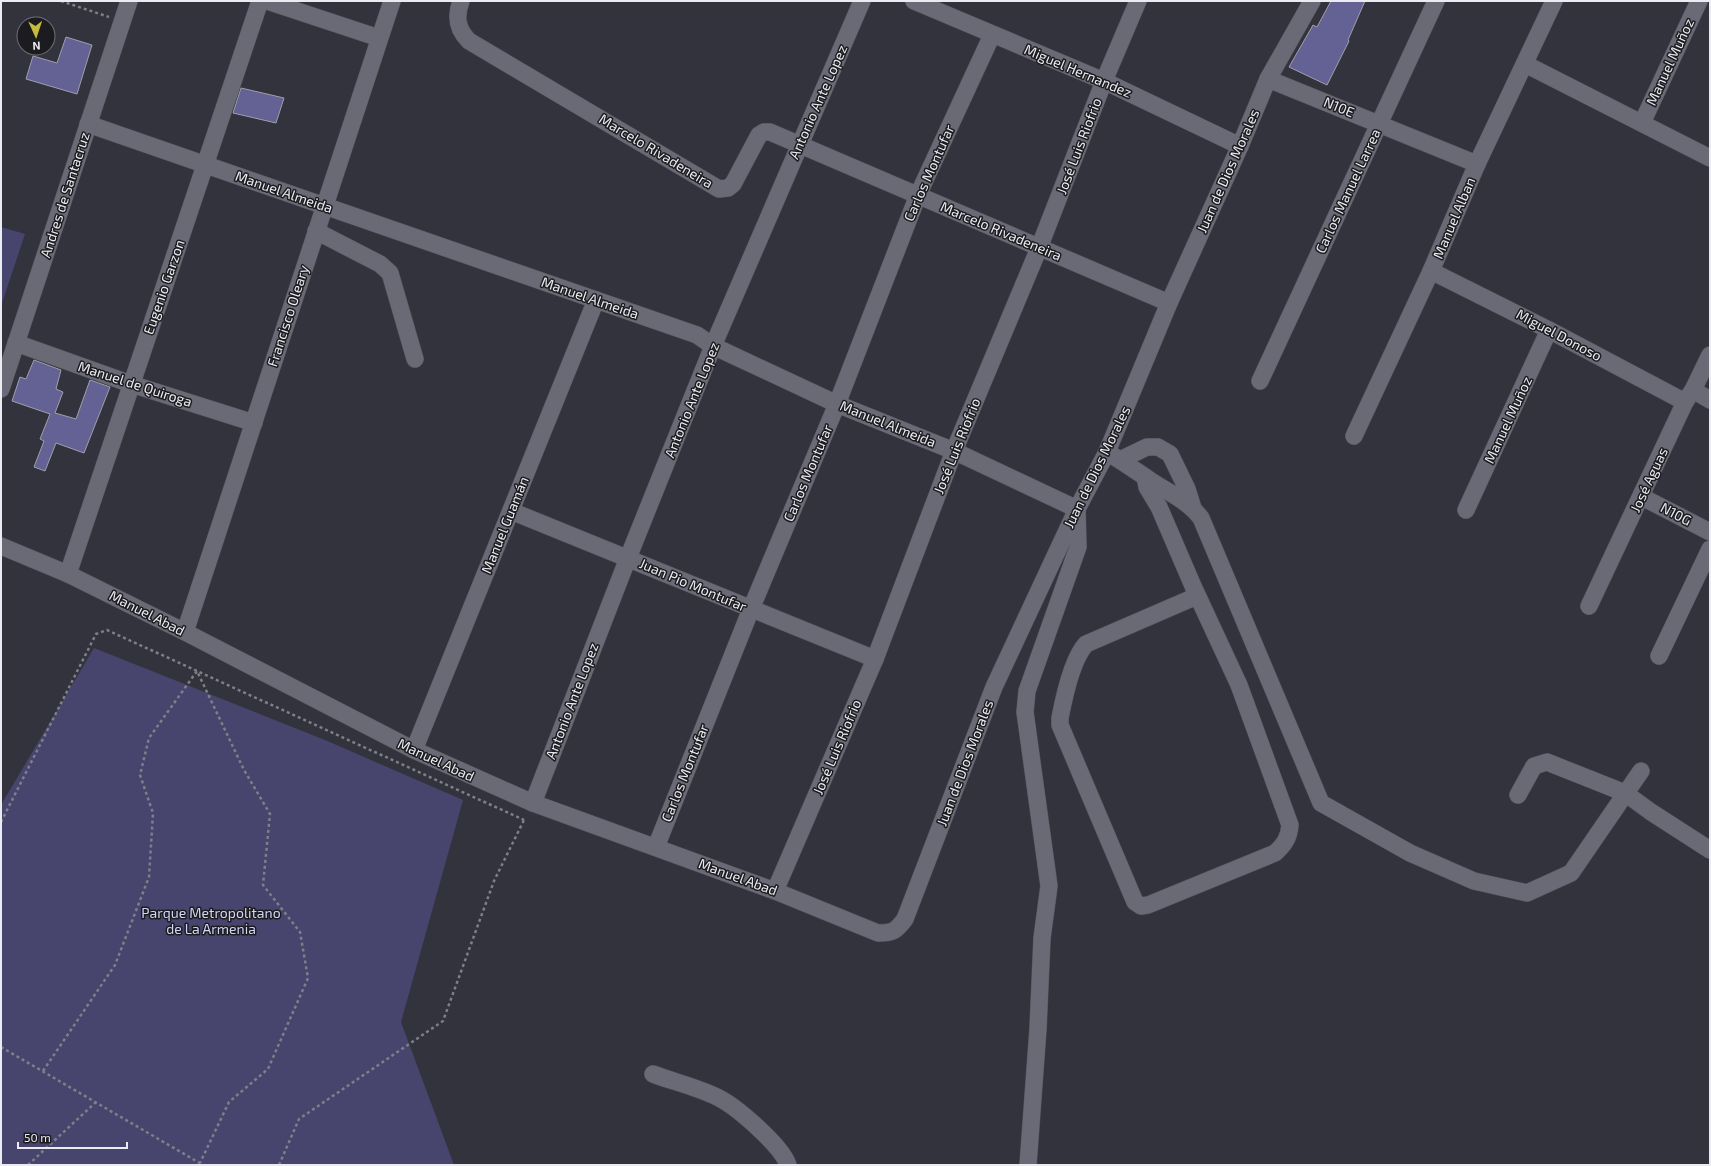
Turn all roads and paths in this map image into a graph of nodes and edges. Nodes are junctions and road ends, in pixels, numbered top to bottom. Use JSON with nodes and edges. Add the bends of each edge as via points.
{"nodes":[{"id":1,"x":61,"y":1,"type":"edge"},
{"id":2,"x":129,"y":1,"type":"edge"},
{"id":3,"x":260,"y":1,"type":"edge"},
{"id":4,"x":267,"y":1,"type":"edge"},
{"id":5,"x":392,"y":1,"type":"edge"},
{"id":6,"x":862,"y":1,"type":"edge"},
{"id":7,"x":914,"y":1,"type":"edge"},
{"id":8,"x":1138,"y":1,"type":"edge"},
{"id":9,"x":1312,"y":1,"type":"edge"},
{"id":10,"x":1436,"y":1,"type":"edge"},
{"id":11,"x":1554,"y":1,"type":"edge"},
{"id":12,"x":1699,"y":1,"type":"edge"},
{"id":13,"x":460,"y":4,"type":"edge"},
{"id":14,"x":122,"y":22,"type":"junction"},
{"id":15,"x":992,"y":35,"type":"junction"},
{"id":16,"x":379,"y":38,"type":"junction"},
{"id":17,"x":1525,"y":64,"type":"junction"},
{"id":18,"x":1268,"y":79,"type":"junction"},
{"id":19,"x":1104,"y":81,"type":"junction"},
{"id":20,"x":1642,"y":123,"type":"junction"},
{"id":21,"x":88,"y":124,"type":"junction"},
{"id":22,"x":1379,"y":124,"type":"junction"},
{"id":23,"x":799,"y":145,"type":"junction"},
{"id":24,"x":1240,"y":146,"type":"junction"},
{"id":25,"x":1710,"y":158,"type":"edge"},
{"id":26,"x":205,"y":164,"type":"junction"},
{"id":27,"x":1477,"y":164,"type":"junction"},
{"id":28,"x":918,"y":195,"type":"junction"},
{"id":29,"x":324,"y":206,"type":"junction"},
{"id":30,"x":316,"y":231,"type":"junction"},
{"id":31,"x":1040,"y":248,"type":"junction"},
{"id":32,"x":1431,"y":271,"type":"junction"},
{"id":33,"x":596,"y":300,"type":"junction"},
{"id":34,"x":1169,"y":303,"type":"junction"},
{"id":35,"x":1549,"y":330,"type":"junction"},
{"id":36,"x":16,"y":343,"type":"junction"},
{"id":37,"x":713,"y":346,"type":"junction"},
{"id":38,"x":1710,"y":354,"type":"edge"},
{"id":39,"x":415,"y":359,"type":"dead end"},
{"id":40,"x":1260,"y":381,"type":"dead end"},
{"id":41,"x":131,"y":384,"type":"junction"},
{"id":42,"x":1,"y":389,"type":"edge"},
{"id":43,"x":1689,"y":396,"type":"junction"},
{"id":44,"x":1710,"y":400,"type":"edge"},
{"id":45,"x":837,"y":404,"type":"junction"},
{"id":46,"x":254,"y":423,"type":"junction"},
{"id":47,"x":1354,"y":436,"type":"dead end"},
{"id":48,"x":954,"y":451,"type":"junction"},
{"id":49,"x":1114,"y":456,"type":"junction"},
{"id":50,"x":1145,"y":477,"type":"junction"},
{"id":51,"x":1642,"y":496,"type":"junction"},
{"id":52,"x":1076,"y":508,"type":"junction"},
{"id":53,"x":1194,"y":508,"type":"junction"},
{"id":54,"x":1466,"y":510,"type":"dead end"},
{"id":55,"x":511,"y":511,"type":"junction"},
{"id":56,"x":1710,"y":532,"type":"edge"},
{"id":57,"x":1,"y":546,"type":"edge"},
{"id":58,"x":1710,"y":550,"type":"edge"},
{"id":59,"x":628,"y":558,"type":"junction"},
{"id":60,"x":68,"y":574,"type":"junction"},
{"id":61,"x":1197,"y":596,"type":"junction"},
{"id":62,"x":1589,"y":606,"type":"dead end"},
{"id":63,"x":750,"y":609,"type":"junction"},
{"id":64,"x":185,"y":632,"type":"junction"},
{"id":65,"x":1659,"y":656,"type":"dead end"},
{"id":66,"x":875,"y":659,"type":"junction"},
{"id":67,"x":197,"y":671,"type":"junction"},
{"id":68,"x":414,"y":750,"type":"junction"},
{"id":69,"x":1641,"y":771,"type":"dead end"},
{"id":70,"x":1625,"y":793,"type":"junction"},
{"id":71,"x":1518,"y":795,"type":"dead end"},
{"id":72,"x":533,"y":804,"type":"junction"},
{"id":73,"x":524,"y":820,"type":"junction"},
{"id":74,"x":1,"y":822,"type":"edge"},
{"id":75,"x":656,"y":848,"type":"junction"},
{"id":76,"x":1710,"y":850,"type":"edge"},
{"id":77,"x":775,"y":890,"type":"junction"},
{"id":78,"x":889,"y":933,"type":"joint"},
{"id":79,"x":1,"y":1047,"type":"edge"},
{"id":80,"x":43,"y":1071,"type":"junction"},
{"id":81,"x":653,"y":1074,"type":"dead end"},
{"id":82,"x":96,"y":1102,"type":"junction"},
{"id":83,"x":201,"y":1164,"type":"edge"},
{"id":84,"x":28,"y":1165,"type":"edge"},
{"id":85,"x":279,"y":1165,"type":"edge"},
{"id":86,"x":788,"y":1165,"type":"edge"},
{"id":87,"x":1028,"y":1165,"type":"edge"}],
"edges":[{"from":1,"to":14,"type":"path"},
{"from":2,"to":14,"type":"street","name":"Andres de Santacruz"},
{"from":3,"to":26,"type":"street","name":"Eugenio Garzon"},
{"from":4,"to":16,"type":"street"},
{"from":5,"to":16,"type":"street","name":"Francisco Oleary"},
{"from":6,"to":23,"type":"street","name":"Antonio Ante Lopez"},
{"from":7,"to":15,"type":"street","name":"Miguel Hernandez"},
{"from":8,"to":19,"type":"street","name":"José Luis Riofrio"},
{"from":9,"to":18,"type":"street","name":"Juan de Dios Morales"},
{"from":10,"to":22,"type":"street","name":"Carlos Manuel Larrea"},
{"from":11,"to":17,"type":"street","name":"Manuel Alban"},
{"from":12,"to":20,"type":"street","name":"Manuel Muñoz"},
{"from":13,"to":23,"type":"street","name":"Marcelo Rivadeneira","via":[[458,26],[462,35],[469,41],[719,189],[728,188],[733,184],[758,135],[770,132]]},
{"from":14,"to":21,"type":"street","name":"Andres de Santacruz"},
{"from":15,"to":19,"type":"street","name":"Miguel Hernandez"},
{"from":15,"to":28,"type":"street","name":"Carlos Montufar"},
{"from":16,"to":29,"type":"street","name":"Francisco Oleary"},
{"from":17,"to":20,"type":"street"},
{"from":17,"to":27,"type":"street","name":"Manuel Alban"},
{"from":18,"to":22,"type":"street","name":"N10E"},
{"from":18,"to":24,"type":"street","name":"Juan de Dios Morales"},
{"from":19,"to":24,"type":"street","name":"Miguel Hernandez"},
{"from":19,"to":31,"type":"street","name":"José Luis Riofrio"},
{"from":20,"to":25,"type":"street"},
{"from":21,"to":26,"type":"street","name":"Manuel Almeida"},
{"from":21,"to":36,"type":"street","name":"Andres de Santacruz"},
{"from":22,"to":27,"type":"street","name":"N10E"},
{"from":22,"to":40,"type":"street","name":"Carlos Manuel Larrea"},
{"from":23,"to":28,"type":"street","name":"Marcelo Rivadeneira"},
{"from":23,"to":37,"type":"street","name":"Antonio Ante Lopez"},
{"from":24,"to":34,"type":"street","name":"Juan de Dios Morales"},
{"from":26,"to":29,"type":"street","name":"Manuel Almeida"},
{"from":26,"to":41,"type":"street","name":"Eugenio Garzon"},
{"from":27,"to":32,"type":"street","name":"Manuel Alban"},
{"from":28,"to":31,"type":"street","name":"Marcelo Rivadeneira"},
{"from":28,"to":45,"type":"street","name":"Carlos Montufar"},
{"from":29,"to":30,"type":"street","name":"Francisco Oleary"},
{"from":29,"to":33,"type":"street","name":"Manuel Almeida"},
{"from":30,"to":39,"type":"street","via":[[380,264],[390,273]]},
{"from":30,"to":46,"type":"street","name":"Francisco Oleary"},
{"from":31,"to":34,"type":"street","name":"Marcelo Rivadeneira"},
{"from":31,"to":48,"type":"street","name":"José Luis Riofrio"},
{"from":32,"to":35,"type":"street","name":"Miguel Donoso"},
{"from":32,"to":47,"type":"street","name":"Manuel Alban"},
{"from":33,"to":37,"type":"street","name":"Manuel Almeida","via":[[697,335]]},
{"from":33,"to":55,"type":"street","name":"Manuel Guamán"},
{"from":34,"to":49,"type":"street","name":"Juan de Dios Morales"},
{"from":35,"to":43,"type":"street","name":"Miguel Donoso"},
{"from":35,"to":54,"type":"street","name":"Manuel Muñoz"},
{"from":36,"to":41,"type":"street","name":"Manuel de Quiroga"},
{"from":36,"to":42,"type":"street","name":"Andres de Santacruz"},
{"from":37,"to":45,"type":"street","name":"Manuel Almeida"},
{"from":37,"to":59,"type":"street","name":"Antonio Ante Lopez"},
{"from":38,"to":43,"type":"street","name":"José Aguas"},
{"from":41,"to":46,"type":"street","name":"Manuel de Quiroga"},
{"from":41,"to":60,"type":"street","name":"Eugenio Garzon"},
{"from":43,"to":44,"type":"street","name":"Miguel Donoso"},
{"from":43,"to":51,"type":"street","name":"José Aguas"},
{"from":45,"to":48,"type":"street","name":"Manuel Almeida"},
{"from":45,"to":63,"type":"street","name":"Carlos Montufar"},
{"from":46,"to":64,"type":"street","name":"Francisco Oleary"},
{"from":48,"to":52,"type":"street","name":"Manuel Almeida"},
{"from":48,"to":66,"type":"street","name":"José Luis Riofrio"},
{"from":49,"to":50,"type":"street"},
{"from":49,"to":52,"type":"street","name":"Juan de Dios Morales"},
{"from":49,"to":53,"type":"street","via":[[1146,447],[1158,447],[1170,454]]},
{"from":50,"to":53,"type":"street"},
{"from":50,"to":61,"type":"street","via":[[1147,487],[1159,507]]},
{"from":51,"to":56,"type":"street","name":"N10G"},
{"from":51,"to":62,"type":"street","name":"José Aguas"},
{"from":52,"to":78,"type":"street","name":"Juan de Dios Morales","via":[[994,687],[905,919],[897,930]]},
{"from":52,"to":87,"type":"street","via":[[1078,547],[1027,691],[1025,712],[1049,886],[1042,938]]},
{"from":53,"to":70,"type":"street","via":[[1201,518],[1321,804],[1410,853],[1474,881],[1527,893],[1571,873]]},
{"from":55,"to":59,"type":"street","name":"Juan Pio Montufar"},
{"from":55,"to":68,"type":"street","name":"Manuel Guamán"},
{"from":57,"to":60,"type":"street","name":"Manuel Abad"},
{"from":58,"to":65,"type":"street"},
{"from":59,"to":63,"type":"street","name":"Juan Pio Montufar"},
{"from":59,"to":72,"type":"street","name":"Antonio Ante Lopez"},
{"from":60,"to":64,"type":"street","name":"Manuel Abad"},
{"from":61,"to":61,"type":"street","via":[[1086,644],[1074,666],[1060,718],[1060,725],[1135,902],[1141,906],[1275,853],[1284,844],[1289,833],[1288,816],[1238,685]]},
{"from":63,"to":66,"type":"street","name":"Juan Pio Montufar"},
{"from":63,"to":75,"type":"street","name":"Carlos Montufar"},
{"from":64,"to":68,"type":"street","name":"Manuel Abad"},
{"from":66,"to":77,"type":"street","name":"José Luis Riofrio"},
{"from":67,"to":73,"type":"path"},
{"from":67,"to":74,"type":"path","via":[[107,630],[96,634]]},
{"from":67,"to":80,"type":"path","via":[[149,738],[140,775],[153,814],[149,877],[115,965]]},
{"from":67,"to":83,"type":"path","via":[[244,770],[270,814],[264,885],[300,932],[308,978],[268,1069],[229,1102]]},
{"from":68,"to":72,"type":"street","name":"Manuel Abad"},
{"from":69,"to":70,"type":"street"},
{"from":70,"to":71,"type":"street","via":[[1547,762],[1534,766]]},
{"from":70,"to":76,"type":"street"},
{"from":72,"to":73,"type":"path"},
{"from":72,"to":75,"type":"street","name":"Manuel Abad"},
{"from":73,"to":85,"type":"path","via":[[494,881],[443,1021],[299,1119]]},
{"from":75,"to":77,"type":"street","name":"Manuel Abad"},
{"from":77,"to":78,"type":"street","name":"Manuel Abad","via":[[878,933]]},
{"from":79,"to":80,"type":"path"},
{"from":80,"to":82,"type":"path"},
{"from":81,"to":86,"type":"street","via":[[718,1097],[752,1122],[786,1158]]},
{"from":82,"to":83,"type":"path"},
{"from":82,"to":84,"type":"path"}]}
